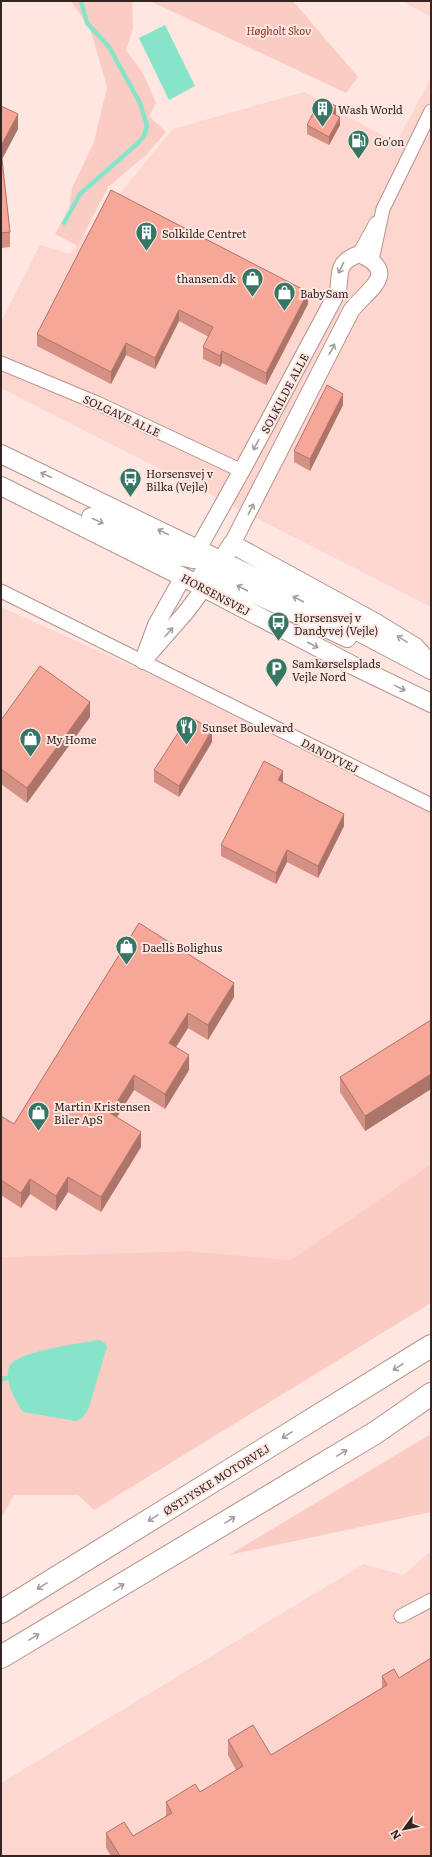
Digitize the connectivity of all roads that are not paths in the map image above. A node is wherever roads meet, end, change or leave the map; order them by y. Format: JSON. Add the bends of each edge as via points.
{"nodes":[{"id":1,"x":431,"y":110,"type":"edge"},
{"id":2,"x":365,"y":257,"type":"junction"},
{"id":3,"x":1,"y":363,"type":"edge"},
{"id":4,"x":5,"y":457,"type":"edge"},
{"id":5,"x":242,"y":471,"type":"junction"},
{"id":6,"x":1,"y":486,"type":"edge"},
{"id":7,"x":47,"y":509,"type":"junction"},
{"id":8,"x":232,"y":544,"type":"junction"},
{"id":9,"x":195,"y":554,"type":"junction"},
{"id":10,"x":213,"y":574,"type":"junction"},
{"id":11,"x":183,"y":577,"type":"junction"},
{"id":12,"x":1,"y":591,"type":"edge"},
{"id":13,"x":143,"y":661,"type":"junction"},
{"id":14,"x":431,"y":665,"type":"edge"},
{"id":15,"x":431,"y":670,"type":"edge"},
{"id":16,"x":431,"y":703,"type":"edge"},
{"id":17,"x":431,"y":806,"type":"edge"},
{"id":18,"x":431,"y":1346,"type":"edge"},
{"id":19,"x":431,"y":1394,"type":"edge"},
{"id":20,"x":431,"y":1405,"type":"edge"},
{"id":21,"x":376,"y":1433,"type":"junction"},
{"id":22,"x":431,"y":1600,"type":"edge"},
{"id":23,"x":1,"y":1612,"type":"edge"},
{"id":24,"x":401,"y":1616,"type":"dead end"},
{"id":25,"x":1,"y":1657,"type":"edge"}],
"edges":[{"from":1,"to":2,"type":"street","name":"SOLKILDE ALLE","via":[[383,209]]},
{"from":2,"to":5,"type":"street","name":"SOLKILDE ALLE","one_way":true,"via":[[345,261],[340,268],[338,291]]},
{"from":8,"to":2,"type":"street","name":"SOLKILDE ALLE","one_way":true,"via":[[351,311],[376,284],[378,268]]},
{"from":3,"to":5,"type":"street","name":"SOLGAVE ALLE","via":[[97,403]]},
{"from":9,"to":4,"type":"main road","name":"HORSENSVEJ","one_way":true},
{"from":5,"to":9,"type":"street","name":"SOLKILDE ALLE"},
{"from":6,"to":7,"type":"main road","name":"HORSENSVEJ"},
{"from":7,"to":9,"type":"main road","one_way":true,"via":[[89,517],[166,553]]},
{"from":7,"to":11,"type":"main road","name":"HORSENSVEJ"},
{"from":8,"to":10,"type":"main road"},
{"from":14,"to":8,"type":"main road","one_way":true,"via":[[414,647],[383,627]]},
{"from":9,"to":10,"type":"main road","name":"HORSENSVEJ"},
{"from":9,"to":11,"type":"main road"},
{"from":10,"to":11,"type":"main road","name":"HORSENSVEJ"},
{"from":13,"to":10,"type":"street","one_way":true,"via":[[186,612]]},
{"from":15,"to":10,"type":"main road","name":"HORSENSVEJ","one_way":true},
{"from":10,"to":16,"type":"main road","name":"HORSENSVEJ","one_way":true,"via":[[352,665]]},
{"from":11,"to":13,"type":"street","via":[[156,625]]},
{"from":12,"to":13,"type":"street","name":"DANDYVEJ"},
{"from":13,"to":17,"type":"street","name":"DANDYVEJ"},
{"from":18,"to":23,"type":"highway","name":"ØSTJYSKE MOTORVEJ","one_way":true},
{"from":19,"to":21,"type":"highway"},
{"from":20,"to":21,"type":"highway"},
{"from":25,"to":21,"type":"highway","one_way":true},
{"from":22,"to":24,"type":"street"}]}
